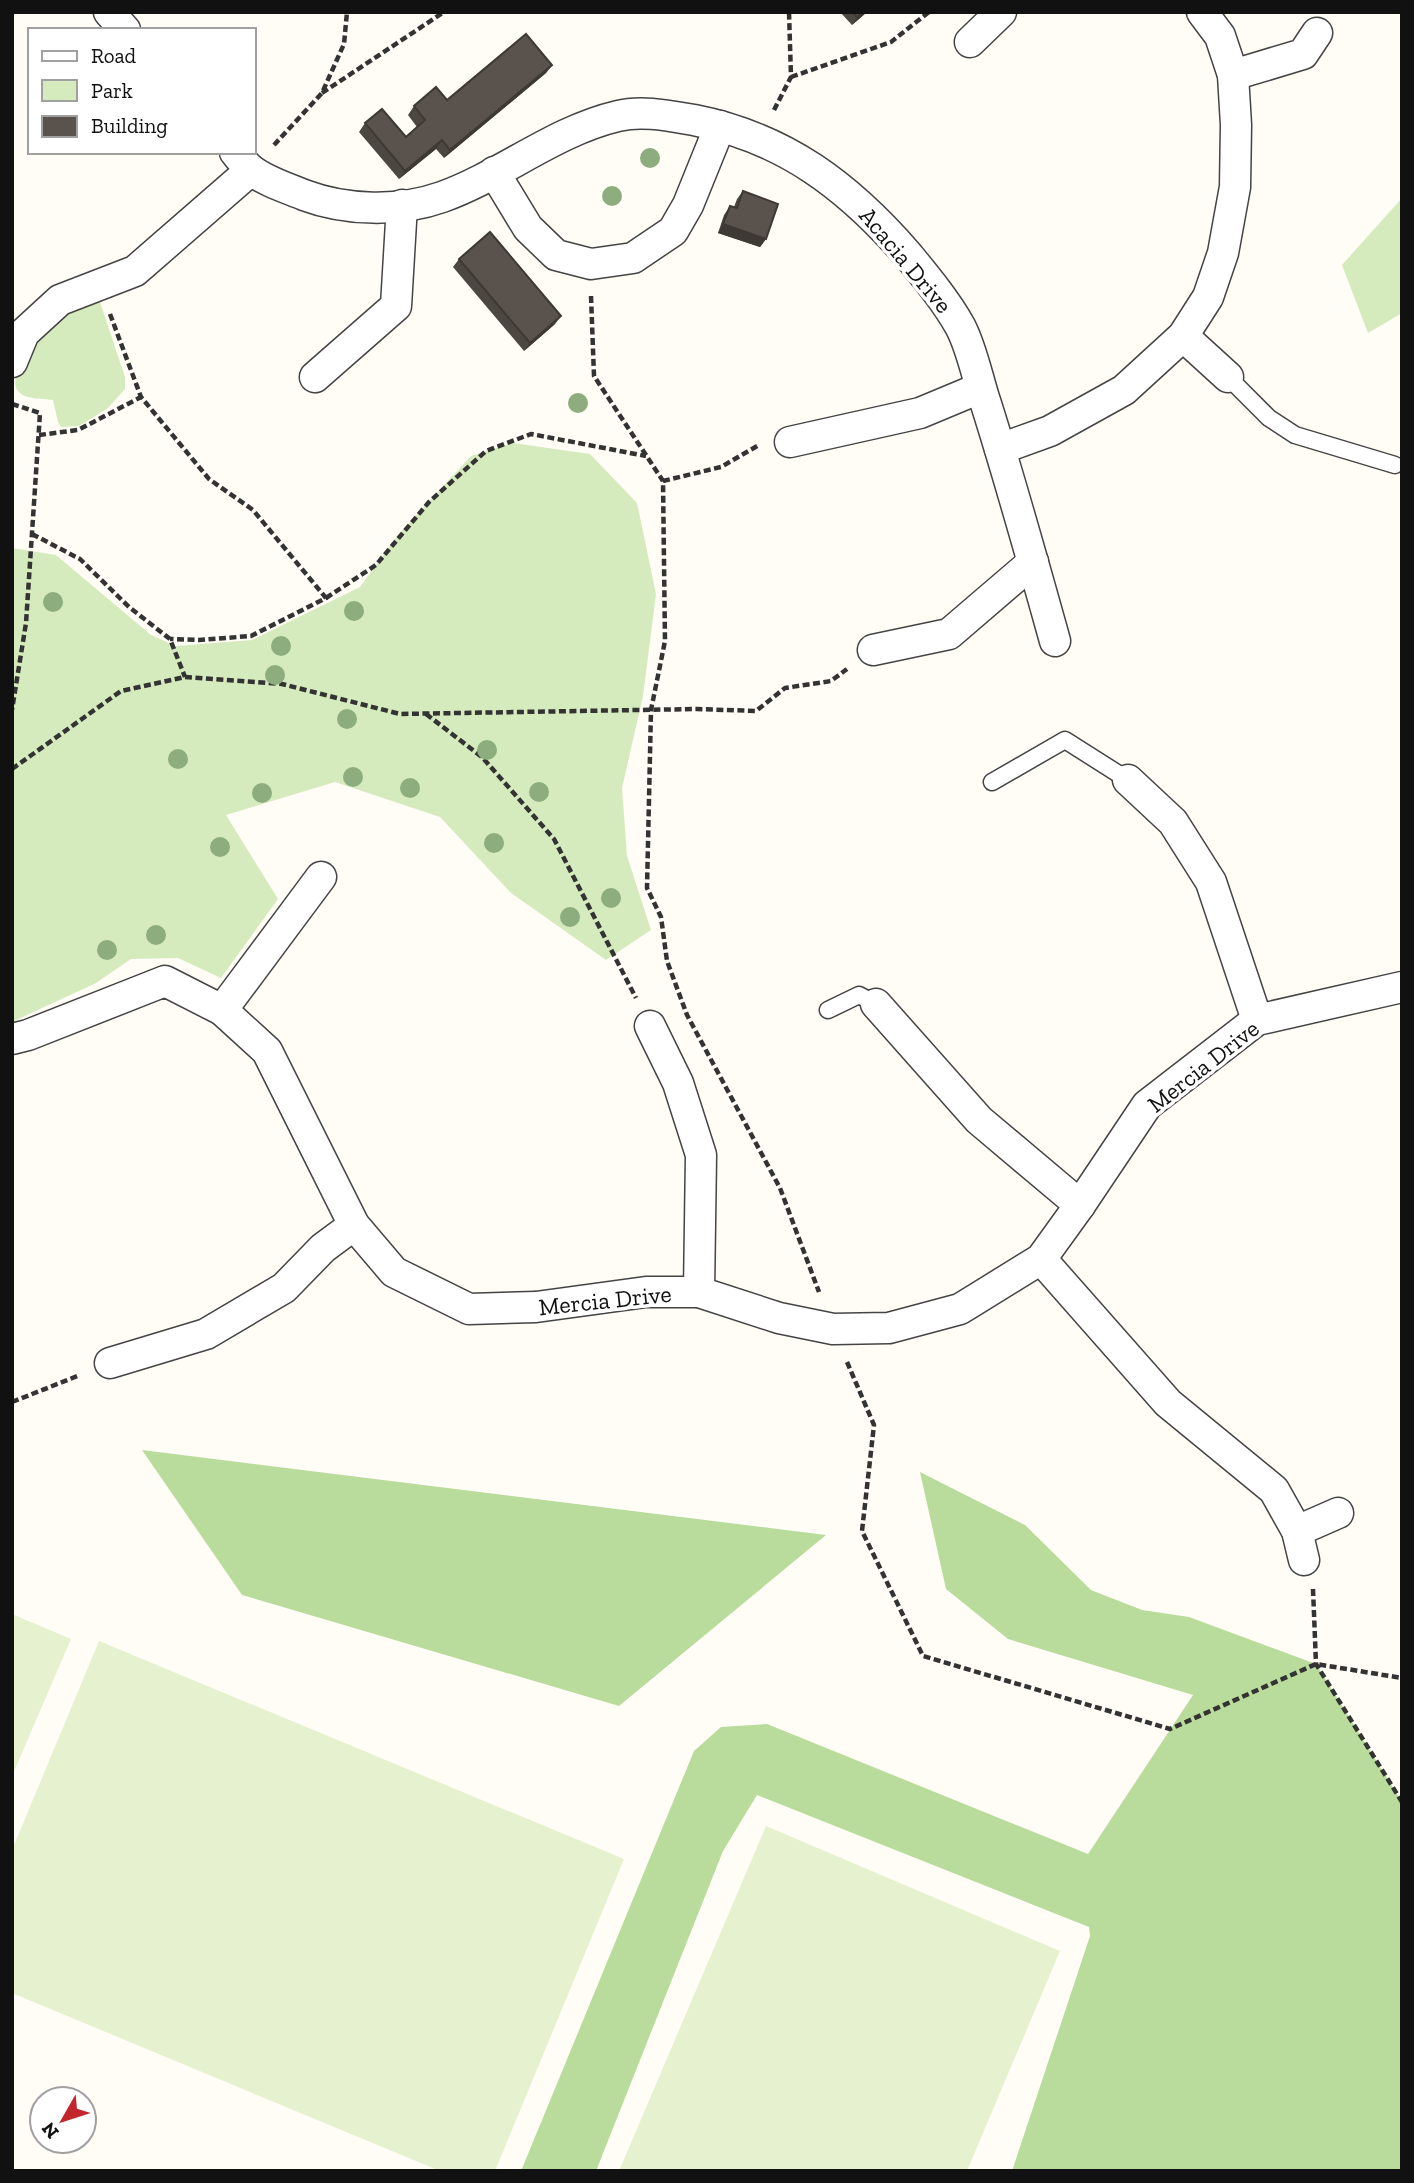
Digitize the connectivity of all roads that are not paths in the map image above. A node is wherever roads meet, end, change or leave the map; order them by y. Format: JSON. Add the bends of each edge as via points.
{"nodes":[{"id":1,"x":109,"y":12,"type":"edge"},
{"id":2,"x":1001,"y":12,"type":"edge"},
{"id":3,"x":1202,"y":12,"type":"edge"},
{"id":4,"x":123,"y":28,"type":"edge"},
{"id":5,"x":1317,"y":33,"type":"dead end"},
{"id":6,"x":970,"y":42,"type":"dead end"},
{"id":7,"x":1233,"y":75,"type":"junction"},
{"id":8,"x":720,"y":125,"type":"junction"},
{"id":9,"x":243,"y":161,"type":"edge"},
{"id":10,"x":494,"y":172,"type":"junction"},
{"id":11,"x":402,"y":205,"type":"junction"},
{"id":12,"x":1183,"y":335,"type":"junction"},
{"id":13,"x":12,"y":362,"type":"edge"},
{"id":14,"x":315,"y":377,"type":"dead end"},
{"id":15,"x":1228,"y":377,"type":"joint"},
{"id":16,"x":980,"y":388,"type":"junction"},
{"id":17,"x":790,"y":442,"type":"road end"},
{"id":18,"x":1000,"y":449,"type":"junction"},
{"id":19,"x":1395,"y":465,"type":"dead end"},
{"id":20,"x":1033,"y":562,"type":"junction"},
{"id":21,"x":1055,"y":641,"type":"dead end"},
{"id":22,"x":873,"y":650,"type":"road end"},
{"id":23,"x":1128,"y":780,"type":"joint"},
{"id":24,"x":992,"y":782,"type":"dead end"},
{"id":25,"x":321,"y":877,"type":"dead end"},
{"id":26,"x":1402,"y":987,"type":"edge"},
{"id":27,"x":876,"y":1004,"type":"joint"},
{"id":28,"x":222,"y":1010,"type":"junction"},
{"id":29,"x":828,"y":1010,"type":"dead end"},
{"id":30,"x":1257,"y":1020,"type":"junction"},
{"id":31,"x":650,"y":1026,"type":"road end"},
{"id":32,"x":12,"y":1039,"type":"edge"},
{"id":33,"x":1080,"y":1205,"type":"junction"},
{"id":34,"x":354,"y":1225,"type":"junction"},
{"id":35,"x":1041,"y":1259,"type":"junction"},
{"id":36,"x":699,"y":1292,"type":"junction"},
{"id":37,"x":110,"y":1363,"type":"road end"},
{"id":38,"x":1338,"y":1513,"type":"dead end"},
{"id":39,"x":1297,"y":1531,"type":"junction"},
{"id":40,"x":1304,"y":1560,"type":"road end"}],
"edges":[{"from":1,"to":4,"type":"street"},
{"from":2,"to":6,"type":"street"},
{"from":3,"to":7,"type":"street","via":[[1220,36]]},
{"from":5,"to":7,"type":"street","via":[[1303,54]]},
{"from":7,"to":12,"type":"street","via":[[1235,187],[1223,253],[1208,297]]},
{"from":8,"to":10,"type":"street","name":"Acacia Drive","via":[[665,115],[621,115],[577,129]]},
{"from":8,"to":10,"type":"street","via":[[673,231],[633,258],[590,264],[556,254],[528,228]]},
{"from":8,"to":16,"type":"street","name":"Acacia Drive","via":[[804,161],[885,229],[926,276],[961,328]]},
{"from":9,"to":11,"type":"street","name":"Acacia Drive","via":[[285,187],[324,202]]},
{"from":9,"to":13,"type":"street","via":[[135,271],[60,300],[24,333]]},
{"from":10,"to":11,"type":"street","name":"Acacia Drive","via":[[442,197]]},
{"from":11,"to":14,"type":"street","via":[[396,306]]},
{"from":12,"to":15,"type":"street"},
{"from":12,"to":18,"type":"street","via":[[1124,390],[1050,431]]},
{"from":15,"to":19,"type":"lane","via":[[1269,418],[1295,435]]},
{"from":16,"to":17,"type":"street","via":[[920,413]]},
{"from":16,"to":18,"type":"street","name":"Acacia Drive"},
{"from":18,"to":20,"type":"street","name":"Acacia Drive"},
{"from":20,"to":21,"type":"street","name":"Acacia Drive"},
{"from":20,"to":22,"type":"street","via":[[949,634]]},
{"from":23,"to":24,"type":"lane","via":[[1065,740]]},
{"from":23,"to":30,"type":"street","via":[[1173,822],[1211,882]]},
{"from":25,"to":28,"type":"street"},
{"from":26,"to":30,"type":"street","name":"Mercia Drive"},
{"from":27,"to":29,"type":"lane","via":[[859,995]]},
{"from":27,"to":33,"type":"street","via":[[979,1119]]},
{"from":28,"to":32,"type":"street","name":"Mercia Drive","via":[[165,981]]},
{"from":28,"to":34,"type":"street","name":"Mercia Drive","via":[[267,1051]]},
{"from":30,"to":33,"type":"street","name":"Mercia Drive","via":[[1147,1105]]},
{"from":31,"to":36,"type":"street","via":[[678,1083],[701,1155]]},
{"from":33,"to":35,"type":"street","name":"Mercia Drive"},
{"from":34,"to":36,"type":"street","name":"Mercia Drive","via":[[394,1272],[469,1309],[536,1307],[646,1292]]},
{"from":34,"to":37,"type":"street","via":[[323,1248],[284,1288],[206,1334]]},
{"from":35,"to":36,"type":"street","name":"Mercia Drive","via":[[960,1309],[889,1328],[833,1329],[779,1318]]},
{"from":35,"to":39,"type":"street","via":[[1168,1403],[1274,1490]]},
{"from":38,"to":39,"type":"street"},
{"from":39,"to":40,"type":"street"}]}
